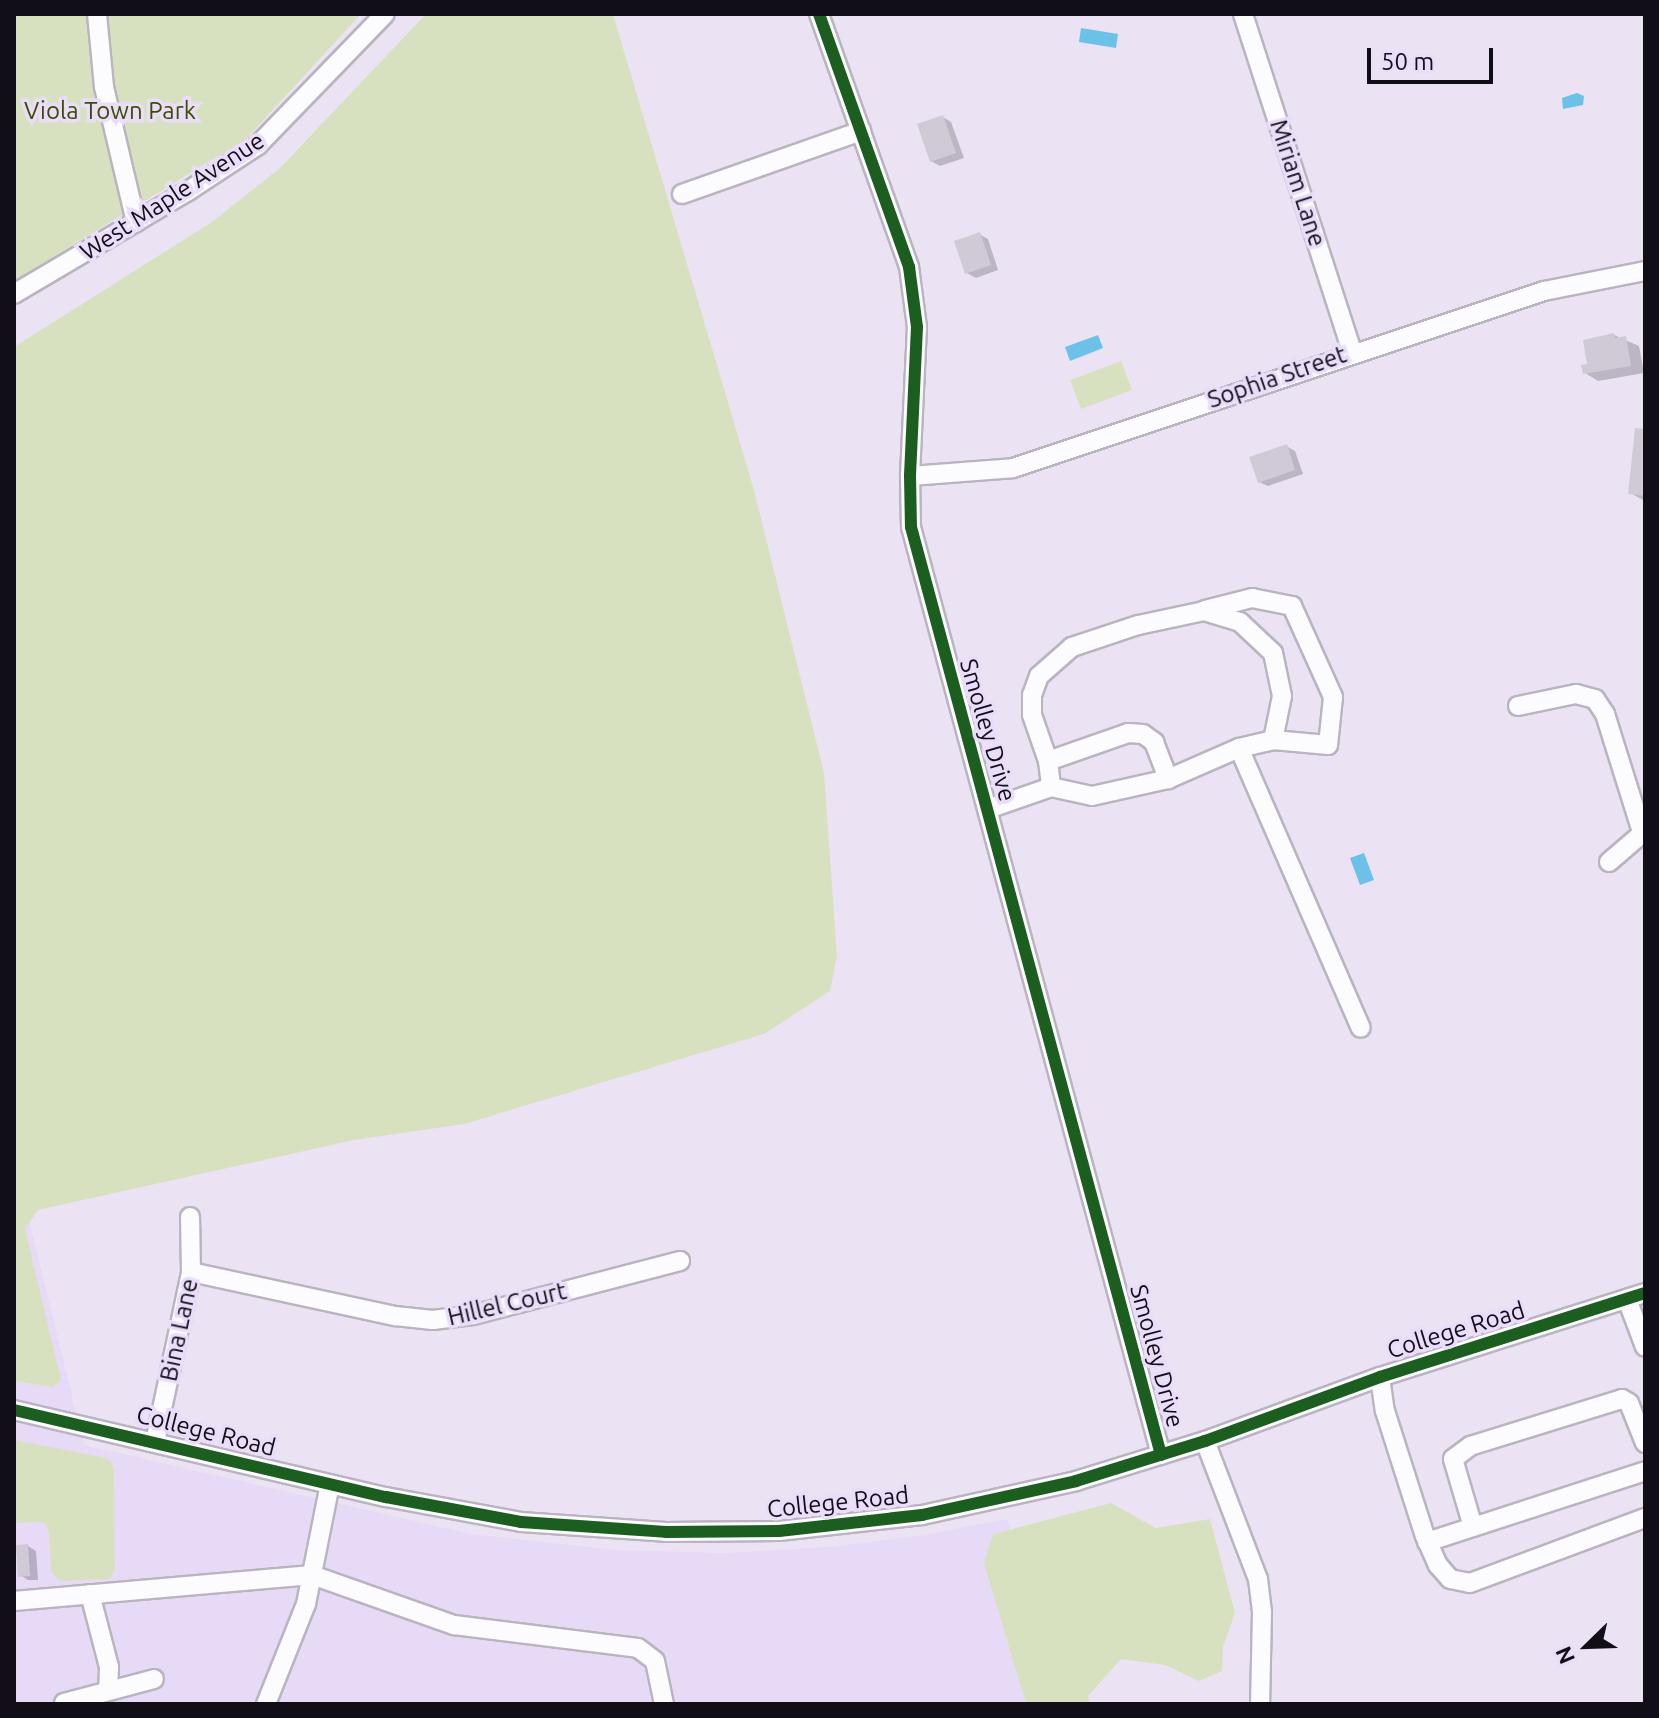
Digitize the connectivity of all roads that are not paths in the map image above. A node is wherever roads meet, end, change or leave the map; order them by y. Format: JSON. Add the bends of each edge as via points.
{"nodes":[{"id":1,"x":97,"y":14,"type":"edge"},
{"id":2,"x":385,"y":14,"type":"edge"},
{"id":3,"x":819,"y":14,"type":"edge"},
{"id":4,"x":1243,"y":14,"type":"edge"},
{"id":5,"x":861,"y":131,"type":"junction"},
{"id":6,"x":682,"y":194,"type":"dead end"},
{"id":7,"x":136,"y":222,"type":"junction"},
{"id":8,"x":1645,"y":271,"type":"edge"},
{"id":9,"x":14,"y":294,"type":"edge"},
{"id":10,"x":1352,"y":352,"type":"junction"},
{"id":11,"x":910,"y":476,"type":"junction"},
{"id":12,"x":1204,"y":611,"type":"junction"},
{"id":13,"x":1518,"y":706,"type":"dead end"},
{"id":14,"x":1273,"y":740,"type":"junction"},
{"id":15,"x":1239,"y":748,"type":"junction"},
{"id":16,"x":1048,"y":761,"type":"junction"},
{"id":17,"x":1168,"y":779,"type":"junction"},
{"id":18,"x":1051,"y":787,"type":"junction"},
{"id":19,"x":988,"y":809,"type":"junction"},
{"id":20,"x":1643,"y":831,"type":"edge"},
{"id":21,"x":1609,"y":862,"type":"dead end"},
{"id":22,"x":1361,"y":1028,"type":"dead end"},
{"id":23,"x":190,"y":1217,"type":"dead end"},
{"id":24,"x":680,"y":1261,"type":"dead end"},
{"id":25,"x":191,"y":1272,"type":"junction"},
{"id":26,"x":1636,"y":1296,"type":"edge"},
{"id":27,"x":1645,"y":1347,"type":"edge"},
{"id":28,"x":1380,"y":1377,"type":"junction"},
{"id":29,"x":14,"y":1410,"type":"edge"},
{"id":30,"x":1205,"y":1441,"type":"junction"},
{"id":31,"x":155,"y":1442,"type":"junction"},
{"id":32,"x":1645,"y":1443,"type":"edge"},
{"id":33,"x":1161,"y":1455,"type":"junction"},
{"id":34,"x":1645,"y":1471,"type":"edge"},
{"id":35,"x":330,"y":1484,"type":"junction"},
{"id":36,"x":1645,"y":1518,"type":"edge"},
{"id":37,"x":1473,"y":1527,"type":"junction"},
{"id":38,"x":1427,"y":1542,"type":"junction"},
{"id":39,"x":312,"y":1575,"type":"junction"},
{"id":40,"x":90,"y":1594,"type":"junction"},
{"id":41,"x":14,"y":1601,"type":"edge"},
{"id":42,"x":154,"y":1679,"type":"dead end"},
{"id":43,"x":108,"y":1691,"type":"junction"},
{"id":44,"x":64,"y":1703,"type":"edge"},
{"id":45,"x":266,"y":1704,"type":"edge"},
{"id":46,"x":664,"y":1704,"type":"edge"},
{"id":47,"x":1260,"y":1704,"type":"edge"}],
"edges":[{"from":1,"to":7,"type":"street","via":[[104,87]]},
{"from":2,"to":7,"type":"street","name":"West Maple Avenue","via":[[258,145]]},
{"from":3,"to":5,"type":"street","name":"Smolley Drive"},
{"from":4,"to":10,"type":"street","name":"Miriam Lane"},
{"from":5,"to":6,"type":"street"},
{"from":5,"to":11,"type":"street","name":"Smolley Drive","via":[[909,267],[917,327]]},
{"from":7,"to":9,"type":"street","name":"West Maple Avenue"},
{"from":8,"to":10,"type":"street","name":"Sophia Street","via":[[1544,291]]},
{"from":10,"to":11,"type":"street","name":"Sophia Street","via":[[1013,468]]},
{"from":11,"to":19,"type":"street","name":"Smolley Drive","via":[[911,527],[927,598]]},
{"from":12,"to":14,"type":"street","via":[[1240,622],[1273,653],[1282,696]]},
{"from":12,"to":14,"type":"street","via":[[1252,598],[1292,606],[1333,697],[1328,745]]},
{"from":12,"to":16,"type":"street","via":[[1138,625],[1072,647],[1053,661],[1039,676],[1032,695],[1032,715]]},
{"from":13,"to":20,"type":"street","via":[[1576,694],[1595,699],[1605,714]]},
{"from":14,"to":15,"type":"street"},
{"from":15,"to":17,"type":"street"},
{"from":15,"to":22,"type":"street"},
{"from":16,"to":17,"type":"street","via":[[1128,733],[1143,734],[1154,742]]},
{"from":16,"to":18,"type":"street"},
{"from":17,"to":18,"type":"street","via":[[1092,796]]},
{"from":18,"to":19,"type":"street"},
{"from":19,"to":33,"type":"street","name":"Smolley Drive"},
{"from":20,"to":21,"type":"street"},
{"from":23,"to":25,"type":"street","name":"Bina Lane"},
{"from":24,"to":25,"type":"street","name":"Hillel Court","via":[[473,1315],[433,1320]]},
{"from":25,"to":31,"type":"street","name":"Bina Lane"},
{"from":26,"to":27,"type":"street"},
{"from":26,"to":28,"type":"street","name":"College Road"},
{"from":28,"to":30,"type":"street","name":"College Road"},
{"from":28,"to":38,"type":"street","via":[[1385,1411]]},
{"from":29,"to":31,"type":"street","name":"College Road"},
{"from":30,"to":33,"type":"street","name":"College Road"},
{"from":30,"to":47,"type":"street","via":[[1258,1579]]},
{"from":31,"to":35,"type":"street","name":"College Road"},
{"from":32,"to":37,"type":"street","via":[[1629,1403],[1622,1399],[1470,1446],[1453,1459]]},
{"from":33,"to":35,"type":"street","name":"College Road","via":[[972,1507],[875,1523],[751,1532],[617,1531],[521,1522]]},
{"from":34,"to":37,"type":"street"},
{"from":35,"to":39,"type":"street"},
{"from":36,"to":38,"type":"street","via":[[1470,1583],[1443,1573]]},
{"from":37,"to":38,"type":"street"},
{"from":39,"to":40,"type":"street","via":[[275,1568]]},
{"from":39,"to":45,"type":"street","via":[[306,1604]]},
{"from":39,"to":46,"type":"street","via":[[454,1625],[638,1648],[655,1661]]},
{"from":40,"to":41,"type":"street"},
{"from":40,"to":43,"type":"street","via":[[109,1667]]},
{"from":42,"to":43,"type":"street"},
{"from":43,"to":44,"type":"street"}]}
